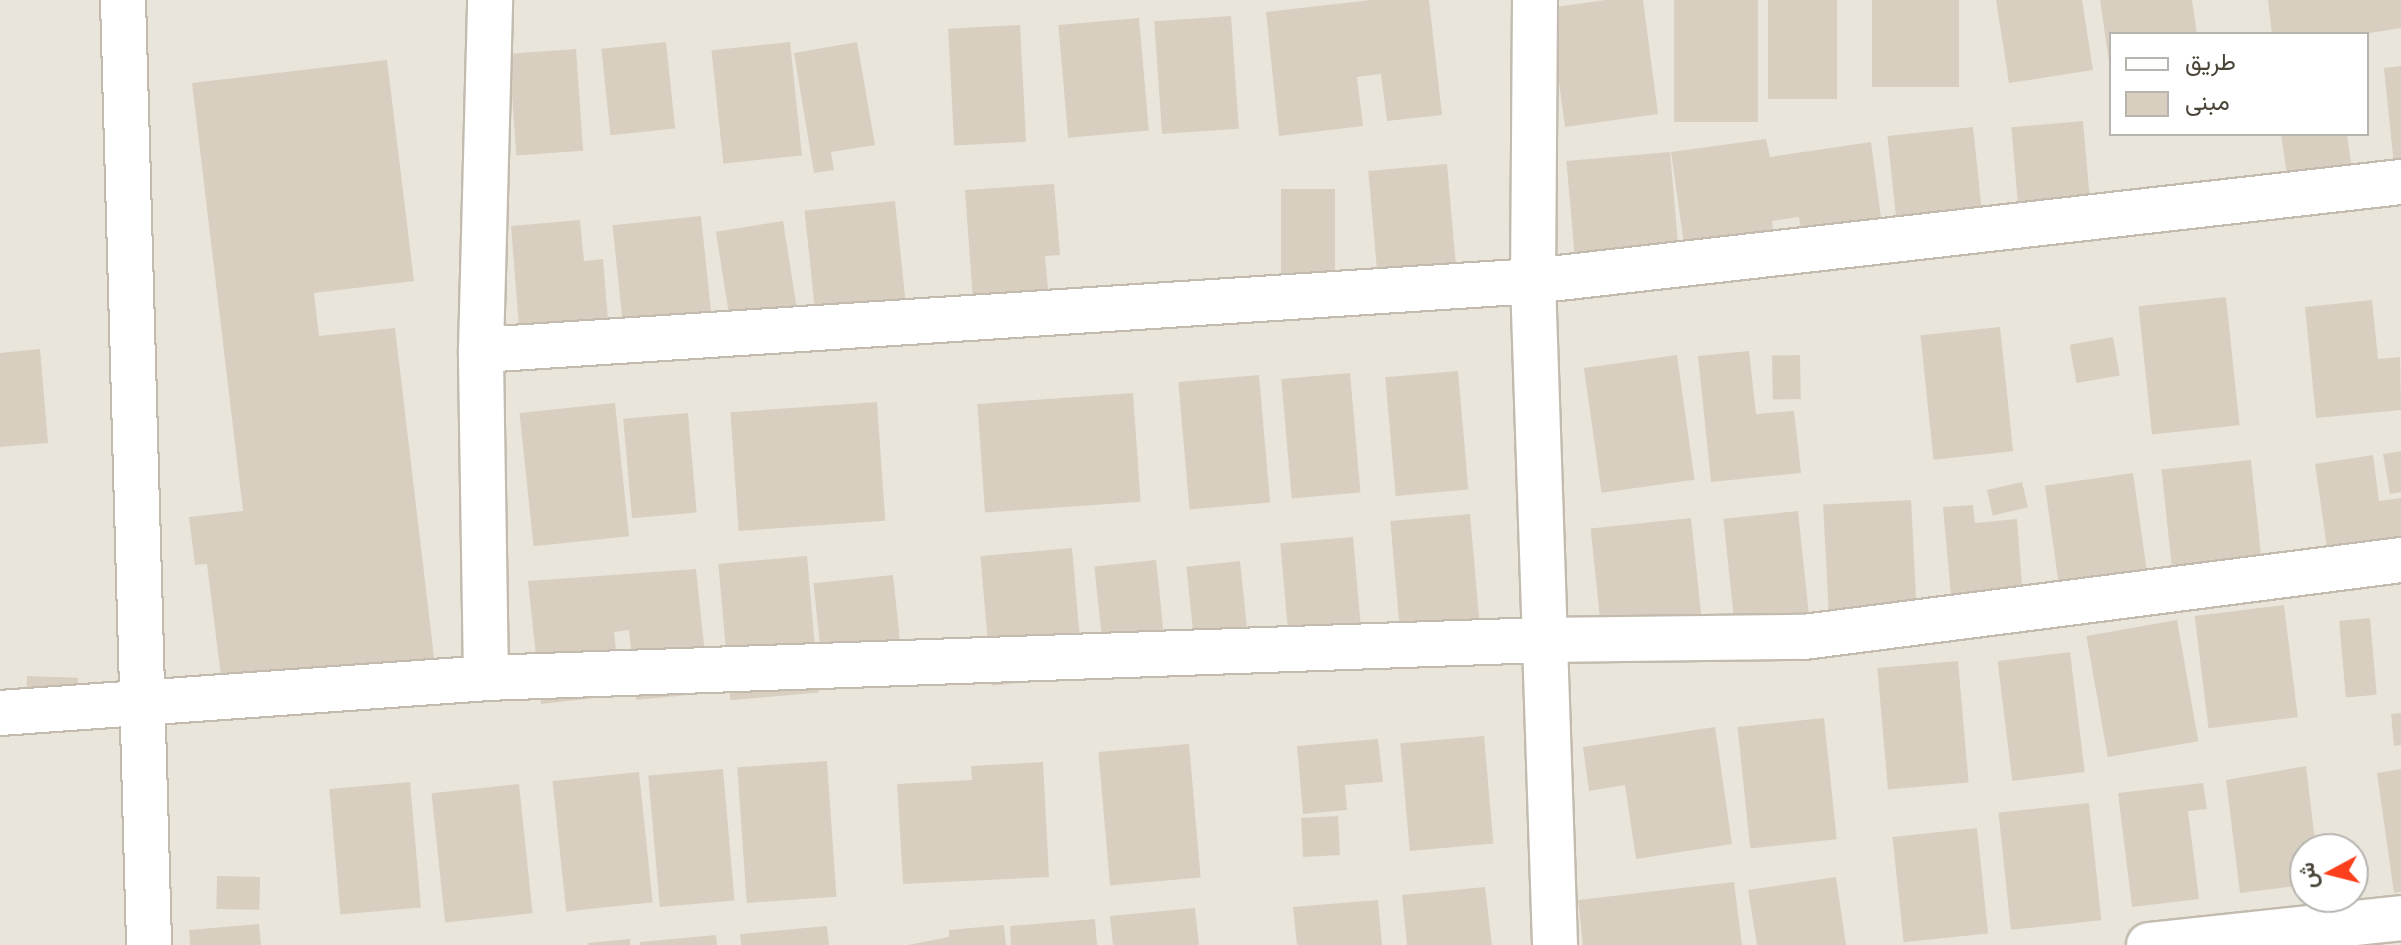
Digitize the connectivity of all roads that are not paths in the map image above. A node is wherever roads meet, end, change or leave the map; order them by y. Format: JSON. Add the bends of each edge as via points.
{"nodes":[{"id":1,"x":123,"y":0,"type":"edge"},
{"id":2,"x":490,"y":0,"type":"edge"},
{"id":3,"x":1535,"y":0,"type":"edge"},
{"id":4,"x":2401,"y":182,"type":"edge"},
{"id":5,"x":1533,"y":281,"type":"junction"},
{"id":6,"x":481,"y":350,"type":"junction"},
{"id":7,"x":2401,"y":560,"type":"edge"},
{"id":8,"x":1545,"y":640,"type":"junction"},
{"id":9,"x":486,"y":678,"type":"junction"},
{"id":10,"x":138,"y":703,"type":"junction"},
{"id":11,"x":0,"y":713,"type":"edge"},
{"id":12,"x":2401,"y":918,"type":"edge"},
{"id":13,"x":149,"y":945,"type":"edge"},
{"id":14,"x":1555,"y":945,"type":"edge"},
{"id":15,"x":2149,"y":945,"type":"edge"}],
"edges":[{"from":1,"to":10,"type":"street"},
{"from":2,"to":6,"type":"street"},
{"from":3,"to":5,"type":"street"},
{"from":4,"to":5,"type":"street"},
{"from":5,"to":6,"type":"street"},
{"from":5,"to":8,"type":"street"},
{"from":6,"to":9,"type":"street"},
{"from":7,"to":8,"type":"street","via":[[1804,637]]},
{"from":8,"to":9,"type":"street"},
{"from":8,"to":14,"type":"street"},
{"from":9,"to":10,"type":"street"},
{"from":10,"to":11,"type":"street"},
{"from":10,"to":13,"type":"street"},
{"from":12,"to":15,"type":"street"}]}
